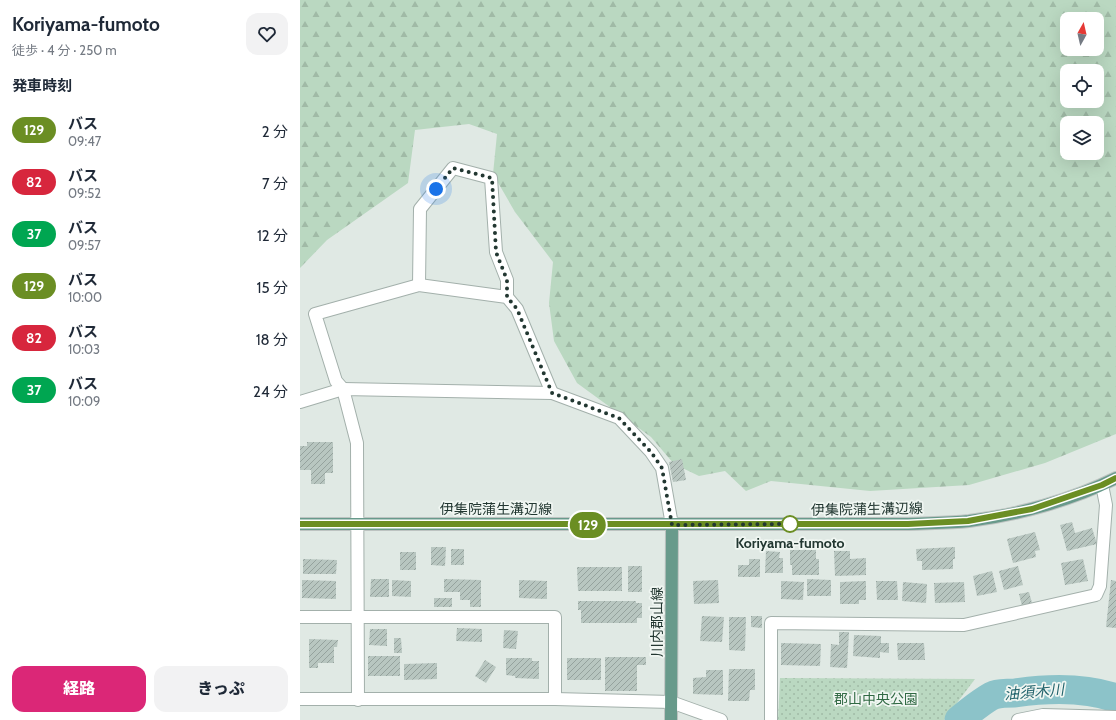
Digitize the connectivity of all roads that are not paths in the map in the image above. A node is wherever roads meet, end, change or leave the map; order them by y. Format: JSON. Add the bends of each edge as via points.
{"nodes":[{"id":1,"x":419,"y":285,"type":"junction"},
{"id":2,"x":507,"y":297,"type":"junction"},
{"id":3,"x":343,"y":389,"type":"junction"},
{"id":4,"x":552,"y":393,"type":"junction"},
{"id":5,"x":300,"y":402,"type":"edge"},
{"id":6,"x":1116,"y":478,"type":"edge"},
{"id":7,"x":1102,"y":485,"type":"junction"},
{"id":8,"x":300,"y":524,"type":"edge"},
{"id":9,"x":358,"y":524,"type":"junction"},
{"id":10,"x":672,"y":525,"type":"junction"},
{"id":11,"x":300,"y":617,"type":"edge"},
{"id":12,"x":359,"y":617,"type":"junction"},
{"id":13,"x":300,"y":699,"type":"edge"},
{"id":14,"x":554,"y":699,"type":"junction"},
{"id":15,"x":358,"y":700,"type":"junction"},
{"id":16,"x":671,"y":711,"type":"edge"},
{"id":17,"x":1116,"y":717,"type":"edge"},
{"id":18,"x":721,"y":720,"type":"edge"},
{"id":19,"x":771,"y":720,"type":"edge"},
{"id":20,"x":1018,"y":720,"type":"edge"}],
"edges":[{"from":1,"to":2,"type":"street"},
{"from":1,"to":2,"type":"street","via":[[420,209],[453,168],[492,178],[496,252],[507,280]]},
{"from":1,"to":3,"type":"street","via":[[315,314],[336,381]]},
{"from":2,"to":4,"type":"street","via":[[517,309]]},
{"from":3,"to":4,"type":"street"},
{"from":3,"to":5,"type":"street"},
{"from":3,"to":9,"type":"street","via":[[358,443]]},
{"from":4,"to":10,"type":"street","via":[[619,418],[651,452],[662,468]]},
{"from":6,"to":7,"type":"main road","name":"伊集院蒲生溝辺線"},
{"from":7,"to":10,"type":"main road","name":"伊集院蒲生溝辺線","via":[[1032,509],[968,521],[908,524]]},
{"from":7,"to":19,"type":"street","via":[[1106,505],[1100,586],[1096,595],[964,625],[771,623]]},
{"from":8,"to":9,"type":"main road","name":"伊集院蒲生溝辺線"},
{"from":9,"to":10,"type":"main road","name":"伊集院蒲生溝辺線"},
{"from":9,"to":12,"type":"street"},
{"from":10,"to":16,"type":"main road","name":"川内郡山線"},
{"from":11,"to":12,"type":"street"},
{"from":12,"to":14,"type":"street","via":[[554,617]]},
{"from":12,"to":15,"type":"street"},
{"from":13,"to":15,"type":"street"},
{"from":14,"to":15,"type":"street"},
{"from":14,"to":16,"type":"street"},
{"from":16,"to":18,"type":"street"},
{"from":17,"to":20,"type":"street","via":[[1043,715]]}]}
